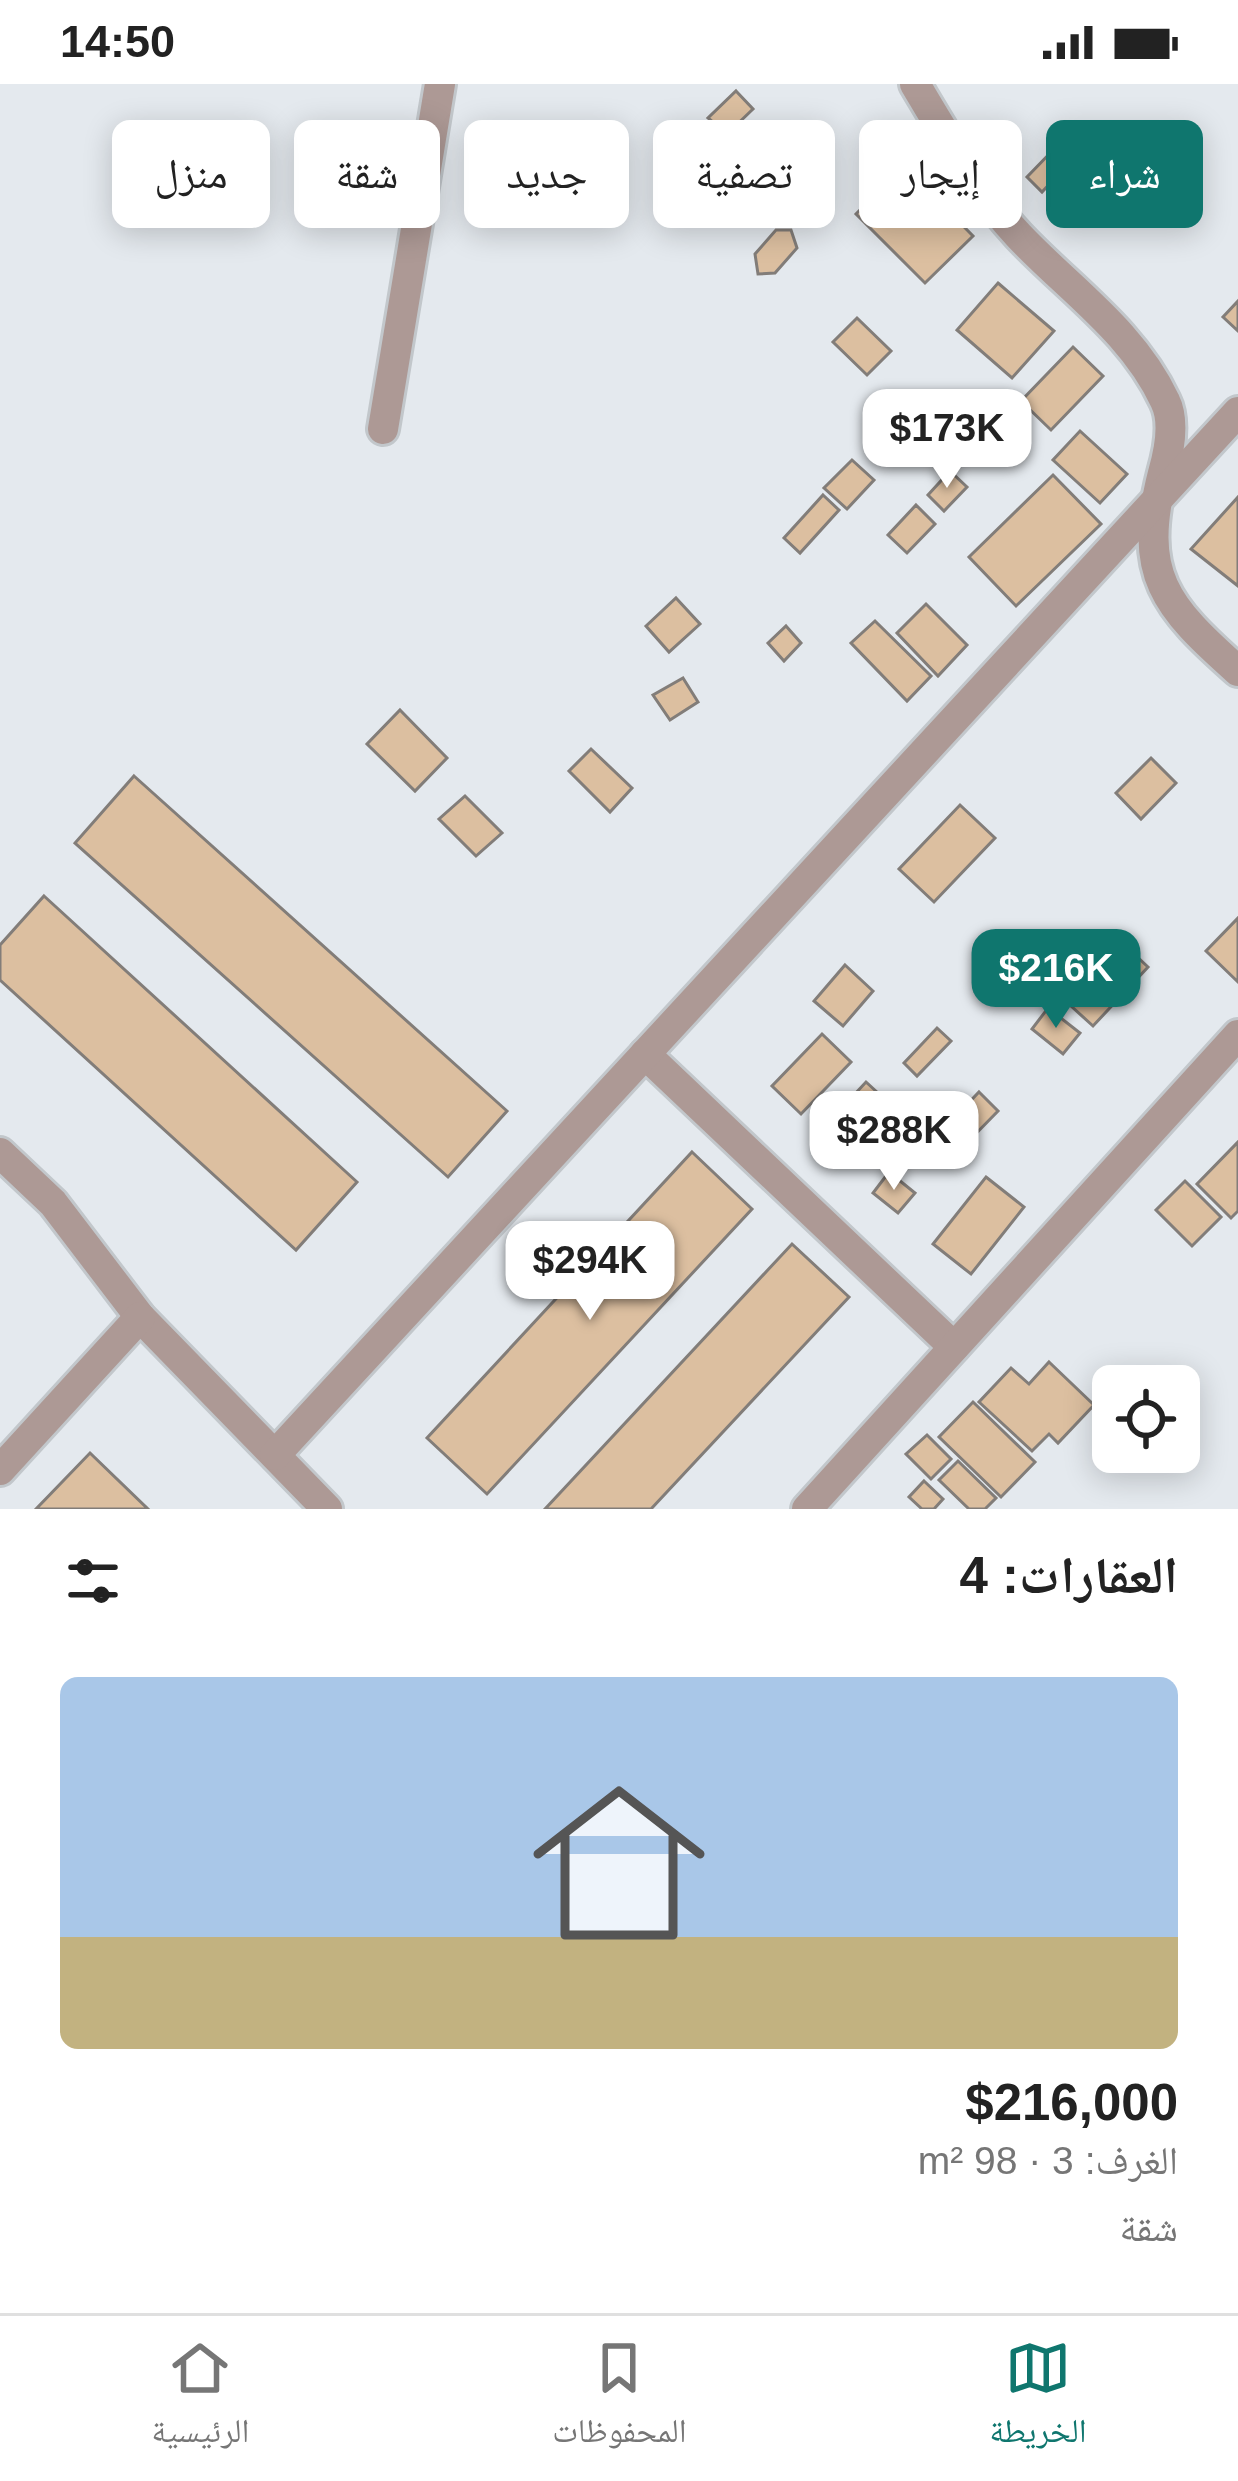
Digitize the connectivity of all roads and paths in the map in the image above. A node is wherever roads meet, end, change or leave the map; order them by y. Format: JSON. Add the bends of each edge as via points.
{"nodes":[{"id":1,"x":440,"y":84,"type":"edge"},
{"id":2,"x":915,"y":84,"type":"edge"},
{"id":3,"x":1238,"y":412,"type":"edge"},
{"id":4,"x":383,"y":429,"type":"dead end"},
{"id":5,"x":1157,"y":500,"type":"junction"},
{"id":6,"x":1238,"y":671,"type":"edge"},
{"id":7,"x":1238,"y":1035,"type":"edge"},
{"id":8,"x":645,"y":1054,"type":"junction"},
{"id":9,"x":0,"y":1153,"type":"edge"},
{"id":10,"x":140,"y":1317,"type":"junction"},
{"id":11,"x":954,"y":1347,"type":"junction"},
{"id":12,"x":275,"y":1455,"type":"junction"},
{"id":13,"x":0,"y":1469,"type":"edge"},
{"id":14,"x":327,"y":1509,"type":"edge"},
{"id":15,"x":807,"y":1509,"type":"edge"}],
"edges":[{"from":1,"to":4,"type":"street"},
{"from":2,"to":5,"type":"street","via":[[1019,236],[1080,288],[1152,376],[1168,407],[1169,451]]},
{"from":3,"to":5,"type":"street"},
{"from":5,"to":6,"type":"street","via":[[1162,592]]},
{"from":5,"to":8,"type":"street"},
{"from":7,"to":11,"type":"street"},
{"from":8,"to":11,"type":"street"},
{"from":8,"to":12,"type":"street"},
{"from":9,"to":10,"type":"street","via":[[53,1203]]},
{"from":10,"to":12,"type":"street"},
{"from":10,"to":13,"type":"street"},
{"from":11,"to":15,"type":"street"},
{"from":12,"to":14,"type":"street"}]}
